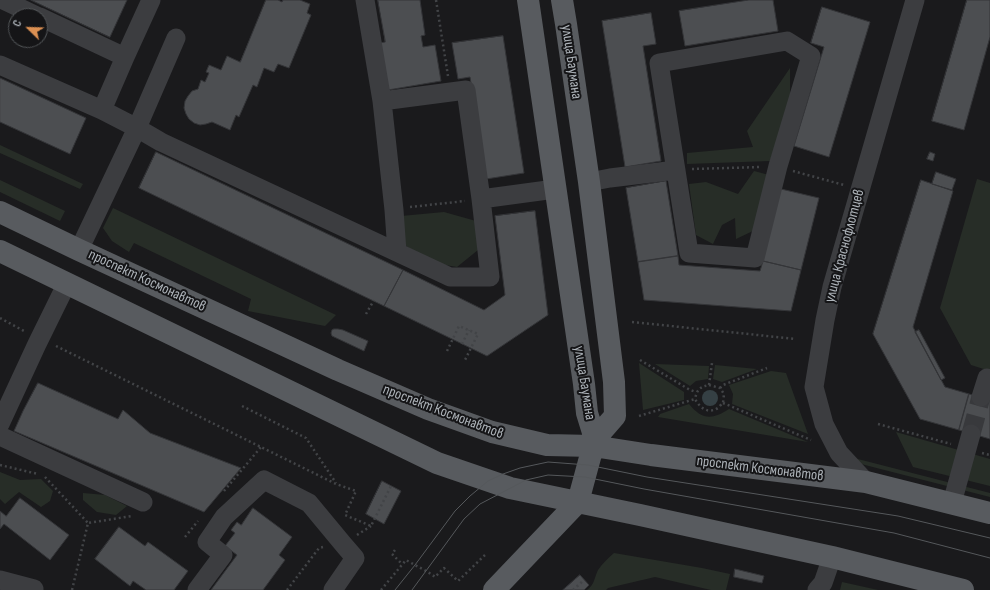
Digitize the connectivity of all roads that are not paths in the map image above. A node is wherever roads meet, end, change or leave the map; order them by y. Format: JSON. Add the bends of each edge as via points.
{"nodes":[{"id":1,"x":3,"y":0,"type":"edge"},
{"id":2,"x":151,"y":0,"type":"edge"},
{"id":3,"x":365,"y":0,"type":"edge"},
{"id":4,"x":528,"y":0,"type":"edge"},
{"id":5,"x":562,"y":0,"type":"edge"},
{"id":6,"x":915,"y":0,"type":"edge"},
{"id":7,"x":20,"y":8,"type":"edge"},
{"id":8,"x":48,"y":21,"type":"edge"},
{"id":9,"x":176,"y":38,"type":"dead end"},
{"id":10,"x":125,"y":57,"type":"junction"},
{"id":11,"x":0,"y":65,"type":"edge"},
{"id":12,"x":382,"y":101,"type":"junction"},
{"id":13,"x":102,"y":110,"type":"junction"},
{"id":14,"x":137,"y":128,"type":"junction"},
{"id":15,"x":676,"y":170,"type":"junction"},
{"id":16,"x":589,"y":182,"type":"junction"},
{"id":17,"x":555,"y":189,"type":"junction"},
{"id":18,"x":481,"y":199,"type":"junction"},
{"id":19,"x":0,"y":212,"type":"edge"},
{"id":20,"x":0,"y":250,"type":"edge"},
{"id":21,"x":79,"y":250,"type":"junction"},
{"id":22,"x":397,"y":252,"type":"junction"},
{"id":23,"x":67,"y":283,"type":"junction"},
{"id":24,"x":987,"y":378,"type":"dead end"},
{"id":25,"x":981,"y":397,"type":"tunnel mouth"},
{"id":26,"x":8,"y":420,"type":"edge"},
{"id":27,"x":0,"y":436,"type":"edge"},
{"id":28,"x":969,"y":441,"type":"tunnel mouth"},
{"id":29,"x":594,"y":442,"type":"junction"},
{"id":30,"x":866,"y":482,"type":"junction"},
{"id":31,"x":578,"y":502,"type":"junction"},
{"id":32,"x":952,"y":504,"type":"junction"},
{"id":33,"x":138,"y":509,"type":"road end"},
{"id":34,"x":990,"y":513,"type":"edge"},
{"id":35,"x":832,"y":557,"type":"junction"},
{"id":36,"x":0,"y":580,"type":"edge"},
{"id":37,"x":35,"y":590,"type":"edge"},
{"id":38,"x":197,"y":590,"type":"edge"},
{"id":39,"x":334,"y":590,"type":"edge"},
{"id":40,"x":494,"y":590,"type":"edge"},
{"id":41,"x":817,"y":590,"type":"edge"},
{"id":42,"x":963,"y":590,"type":"edge"}],
"edges":[{"from":1,"to":7,"type":"street"},
{"from":2,"to":10,"type":"street"},
{"from":3,"to":12,"type":"street"},
{"from":4,"to":17,"type":"main road","name":"улица Баумана"},
{"from":5,"to":16,"type":"main road","name":"улица Баумана"},
{"from":6,"to":30,"type":"street","name":"улица Краснофлотцев","via":[[832,287],[814,387],[824,424],[839,453]]},
{"from":8,"to":10,"type":"street"},
{"from":9,"to":14,"type":"street"},
{"from":10,"to":13,"type":"street"},
{"from":11,"to":13,"type":"street"},
{"from":12,"to":18,"type":"street","via":[[466,90]]},
{"from":12,"to":22,"type":"street"},
{"from":13,"to":14,"type":"street"},
{"from":14,"to":21,"type":"street"},
{"from":14,"to":22,"type":"street","via":[[161,142]]},
{"from":15,"to":15,"type":"street","via":[[689,253],[755,258],[778,166],[811,56],[787,41],[659,63]]},
{"from":15,"to":16,"type":"street"},
{"from":16,"to":29,"type":"main road","name":"улица Баумана","via":[[616,416]]},
{"from":17,"to":18,"type":"street"},
{"from":17,"to":29,"type":"main road","name":"улица Баумана","via":[[587,412]]},
{"from":18,"to":22,"type":"street","via":[[490,277],[450,277]]},
{"from":19,"to":21,"type":"main road","name":"проспект Космонавтов"},
{"from":20,"to":23,"type":"main road"},
{"from":21,"to":29,"type":"main road","name":"проспект Космонавтов","via":[[428,409],[492,432],[540,444]]},
{"from":23,"to":26,"type":"street","via":[[40,339]]},
{"from":23,"to":31,"type":"main road","via":[[438,463],[510,488]]},
{"from":24,"to":25,"type":"street"},
{"from":27,"to":33,"type":"street"},
{"from":28,"to":32,"type":"street"},
{"from":29,"to":30,"type":"main road","name":"проспект Космонавтов","via":[[651,455]]},
{"from":29,"to":31,"type":"main road"},
{"from":30,"to":32,"type":"main road","name":"проспект Космонавтов"},
{"from":31,"to":35,"type":"main road"},
{"from":31,"to":40,"type":"main road"},
{"from":32,"to":34,"type":"main road","name":"проспект Космонавтов"},
{"from":35,"to":41,"type":"street","via":[[823,583]]},
{"from":35,"to":42,"type":"main road"},
{"from":36,"to":37,"type":"street"},
{"from":38,"to":39,"type":"street","via":[[223,555],[207,542],[224,517],[264,480],[310,503],[355,558]]}]}
